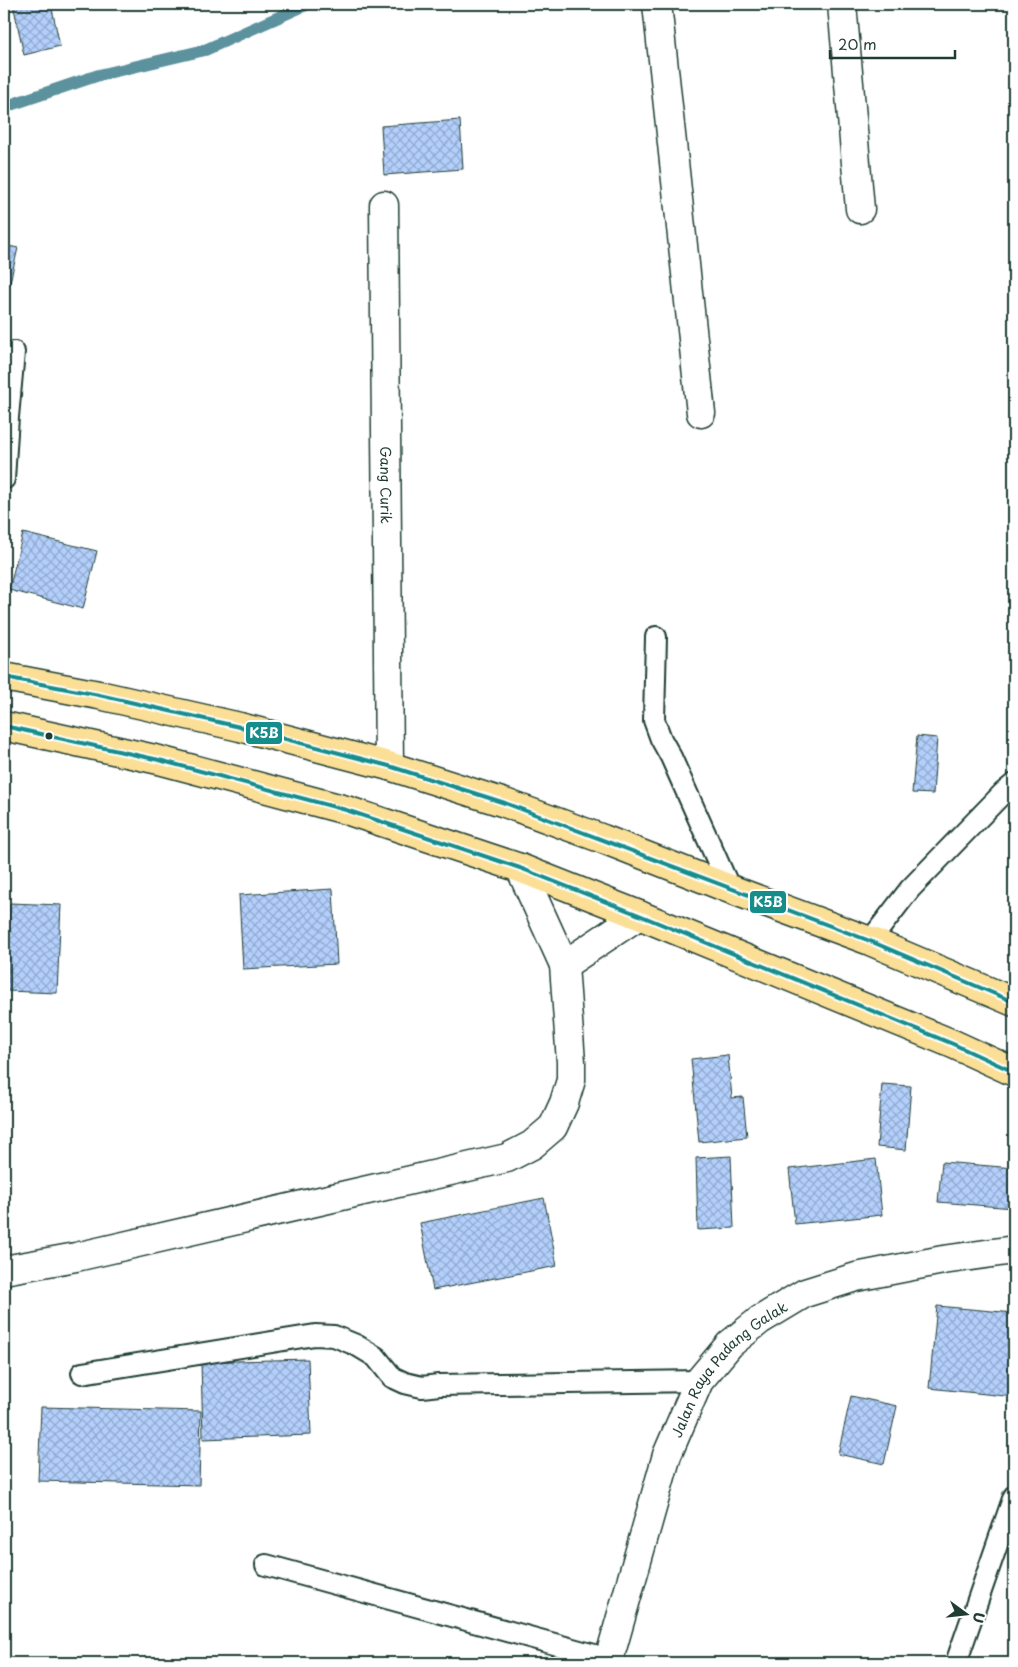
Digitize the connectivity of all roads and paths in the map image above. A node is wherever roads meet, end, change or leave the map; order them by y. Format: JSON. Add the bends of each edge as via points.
{"nodes":[{"id":1,"x":657,"y":4,"type":"edge"},
{"id":2,"x":842,"y":4,"type":"edge"},
{"id":3,"x":384,"y":205,"type":"dead end"},
{"id":4,"x":860,"y":209,"type":"dead end"},
{"id":5,"x":14,"y":352,"type":"dead end"},
{"id":6,"x":701,"y":413,"type":"dead end"},
{"id":7,"x":4,"y":478,"type":"edge"},
{"id":8,"x":656,"y":637,"type":"dead end"},
{"id":9,"x":4,"y":676,"type":"edge"},
{"id":10,"x":4,"y":726,"type":"edge"},
{"id":11,"x":389,"y":766,"type":"junction"},
{"id":12,"x":1014,"y":784,"type":"edge"},
{"id":13,"x":520,"y":868,"type":"junction"},
{"id":14,"x":730,"y":889,"type":"junction"},
{"id":15,"x":639,"y":914,"type":"junction"},
{"id":16,"x":870,"y":941,"type":"junction"},
{"id":17,"x":564,"y":965,"type":"junction"},
{"id":18,"x":1014,"y":1002,"type":"edge"},
{"id":19,"x":1014,"y":1072,"type":"edge"},
{"id":20,"x":1014,"y":1250,"type":"edge"},
{"id":21,"x":4,"y":1270,"type":"edge"},
{"id":22,"x":82,"y":1373,"type":"dead end"},
{"id":23,"x":699,"y":1381,"type":"junction"},
{"id":24,"x":1014,"y":1496,"type":"edge"},
{"id":25,"x":266,"y":1565,"type":"dead end"},
{"id":26,"x":609,"y":1661,"type":"edge"},
{"id":27,"x":956,"y":1663,"type":"edge"}],
"edges":[{"from":1,"to":6,"type":"street"},
{"from":2,"to":4,"type":"street"},
{"from":3,"to":11,"type":"street","name":"Gang Curik"},
{"from":5,"to":7,"type":"lane"},
{"from":8,"to":14,"type":"lane","via":[[654,720]]},
{"from":9,"to":11,"type":"highway","via":[[240,727]]},
{"from":10,"to":13,"type":"highway","via":[[159,760],[346,810]]},
{"from":11,"to":14,"type":"highway","via":[[505,803]]},
{"from":12,"to":16,"type":"lane","via":[[910,889]]},
{"from":13,"to":15,"type":"highway"},
{"from":13,"to":17,"type":"street"},
{"from":14,"to":16,"type":"highway"},
{"from":15,"to":17,"type":"street"},
{"from":15,"to":19,"type":"highway"},
{"from":16,"to":18,"type":"highway"},
{"from":17,"to":21,"type":"street","via":[[571,1080],[553,1127],[532,1145],[507,1158],[76,1257]]},
{"from":20,"to":23,"type":"street","name":"Jalan Raya Padang Galak","via":[[943,1260],[806,1293],[760,1320],[730,1344]]},
{"from":22,"to":23,"type":"lane","via":[[315,1335],[334,1336],[356,1345],[376,1358],[392,1377],[422,1387]]},
{"from":23,"to":26,"type":"street","name":"Jalan Raya Padang Galak","via":[[667,1455]]},
{"from":24,"to":27,"type":"lane"},
{"from":25,"to":26,"type":"lane"}]}
